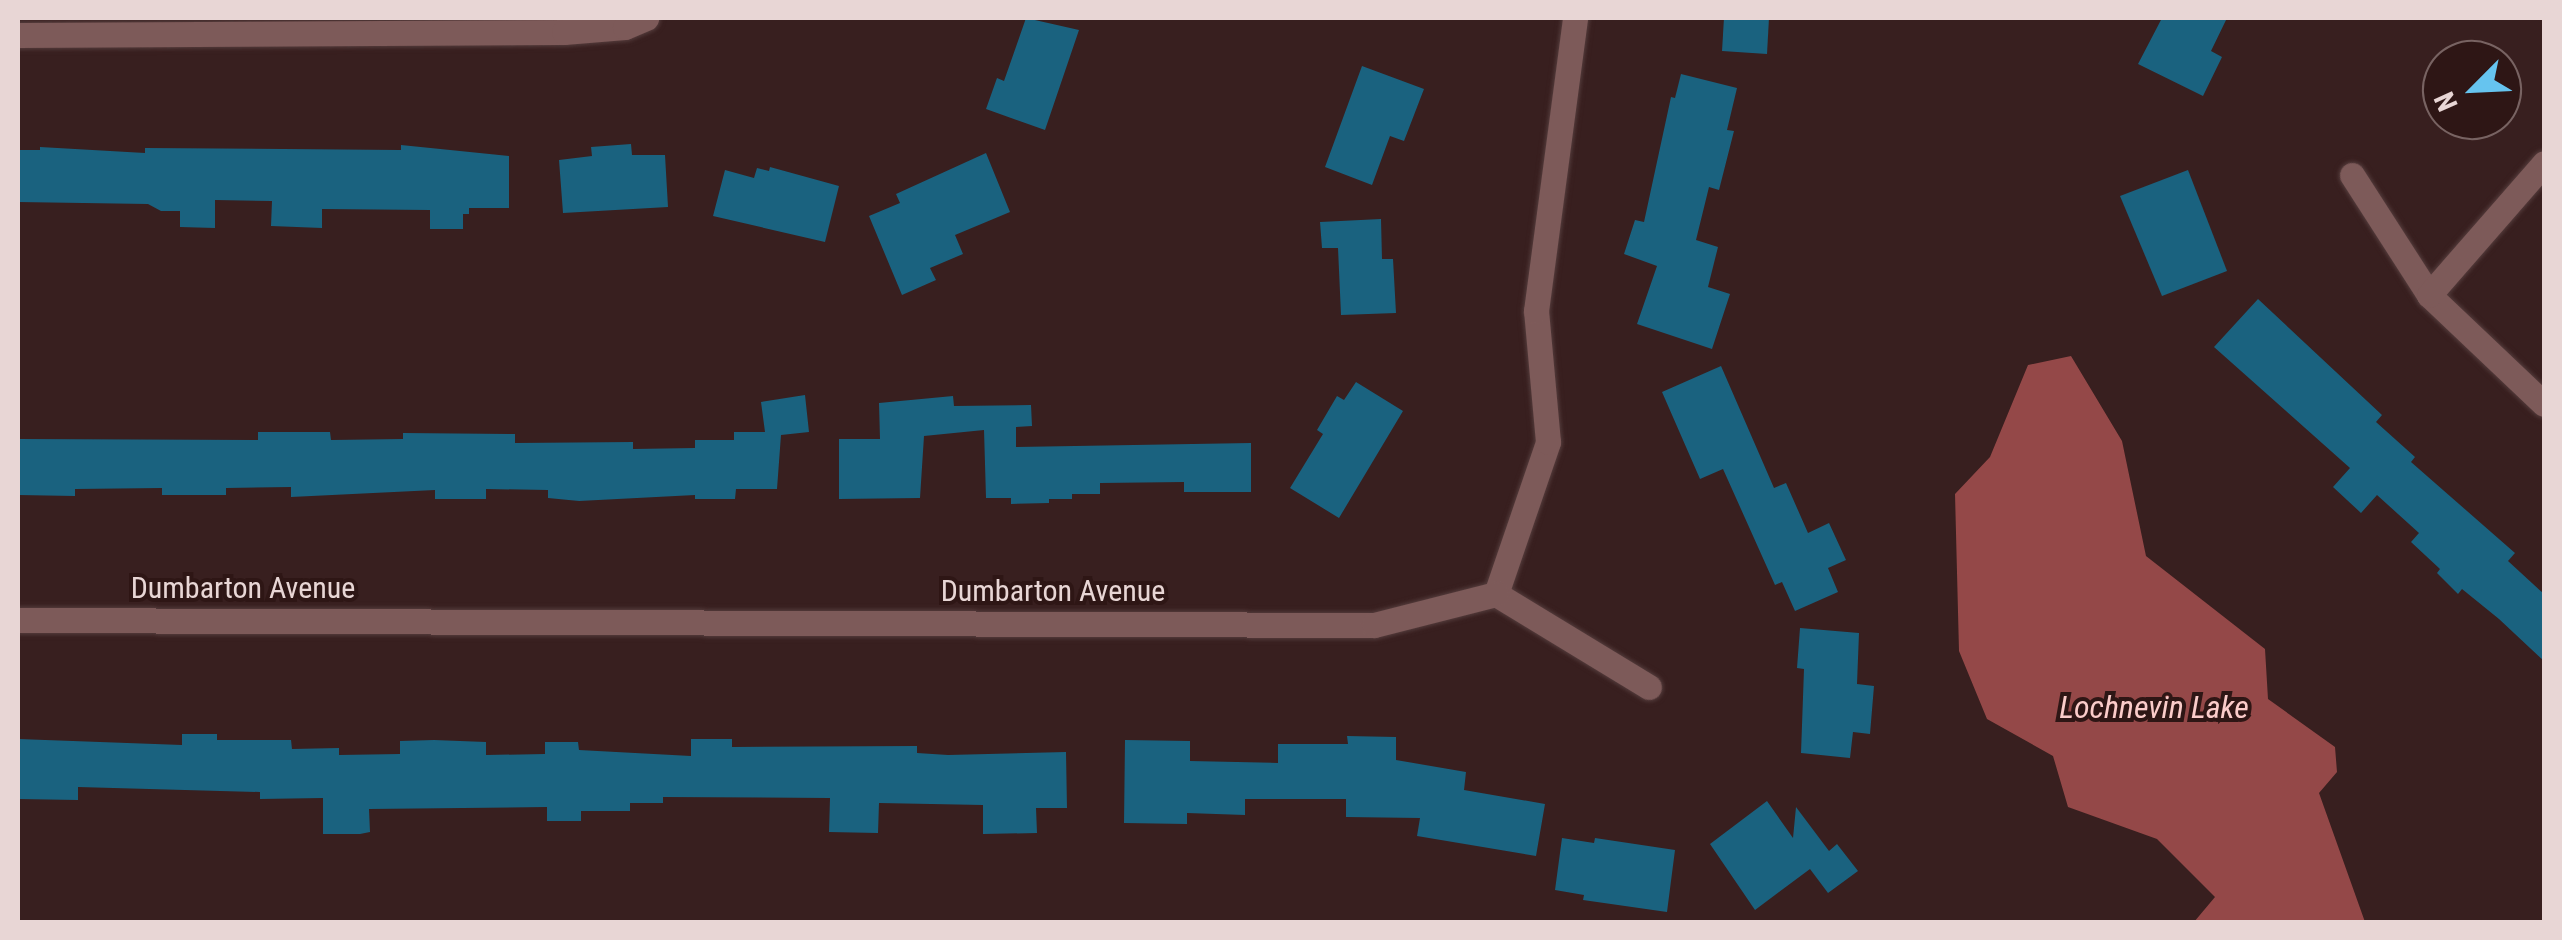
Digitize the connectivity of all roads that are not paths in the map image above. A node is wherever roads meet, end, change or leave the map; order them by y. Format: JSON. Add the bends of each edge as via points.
{"nodes":[{"id":1,"x":646,"y":18,"type":"edge"},
{"id":2,"x":1576,"y":18,"type":"edge"},
{"id":3,"x":18,"y":35,"type":"edge"},
{"id":4,"x":2544,"y":163,"type":"edge"},
{"id":5,"x":2352,"y":174,"type":"dead end"},
{"id":6,"x":2429,"y":296,"type":"junction"},
{"id":7,"x":2544,"y":404,"type":"edge"},
{"id":8,"x":1496,"y":594,"type":"junction"},
{"id":9,"x":18,"y":620,"type":"edge"},
{"id":10,"x":1649,"y":687,"type":"dead end"}],
"edges":[{"from":1,"to":3,"type":"street","via":[[624,27],[564,32]]},
{"from":2,"to":8,"type":"street","via":[[1536,311],[1548,442]]},
{"from":4,"to":6,"type":"street"},
{"from":5,"to":6,"type":"street"},
{"from":6,"to":7,"type":"street"},
{"from":8,"to":9,"type":"street","name":"Dumbarton Avenue","via":[[1374,625]]},
{"from":8,"to":10,"type":"street"}]}
